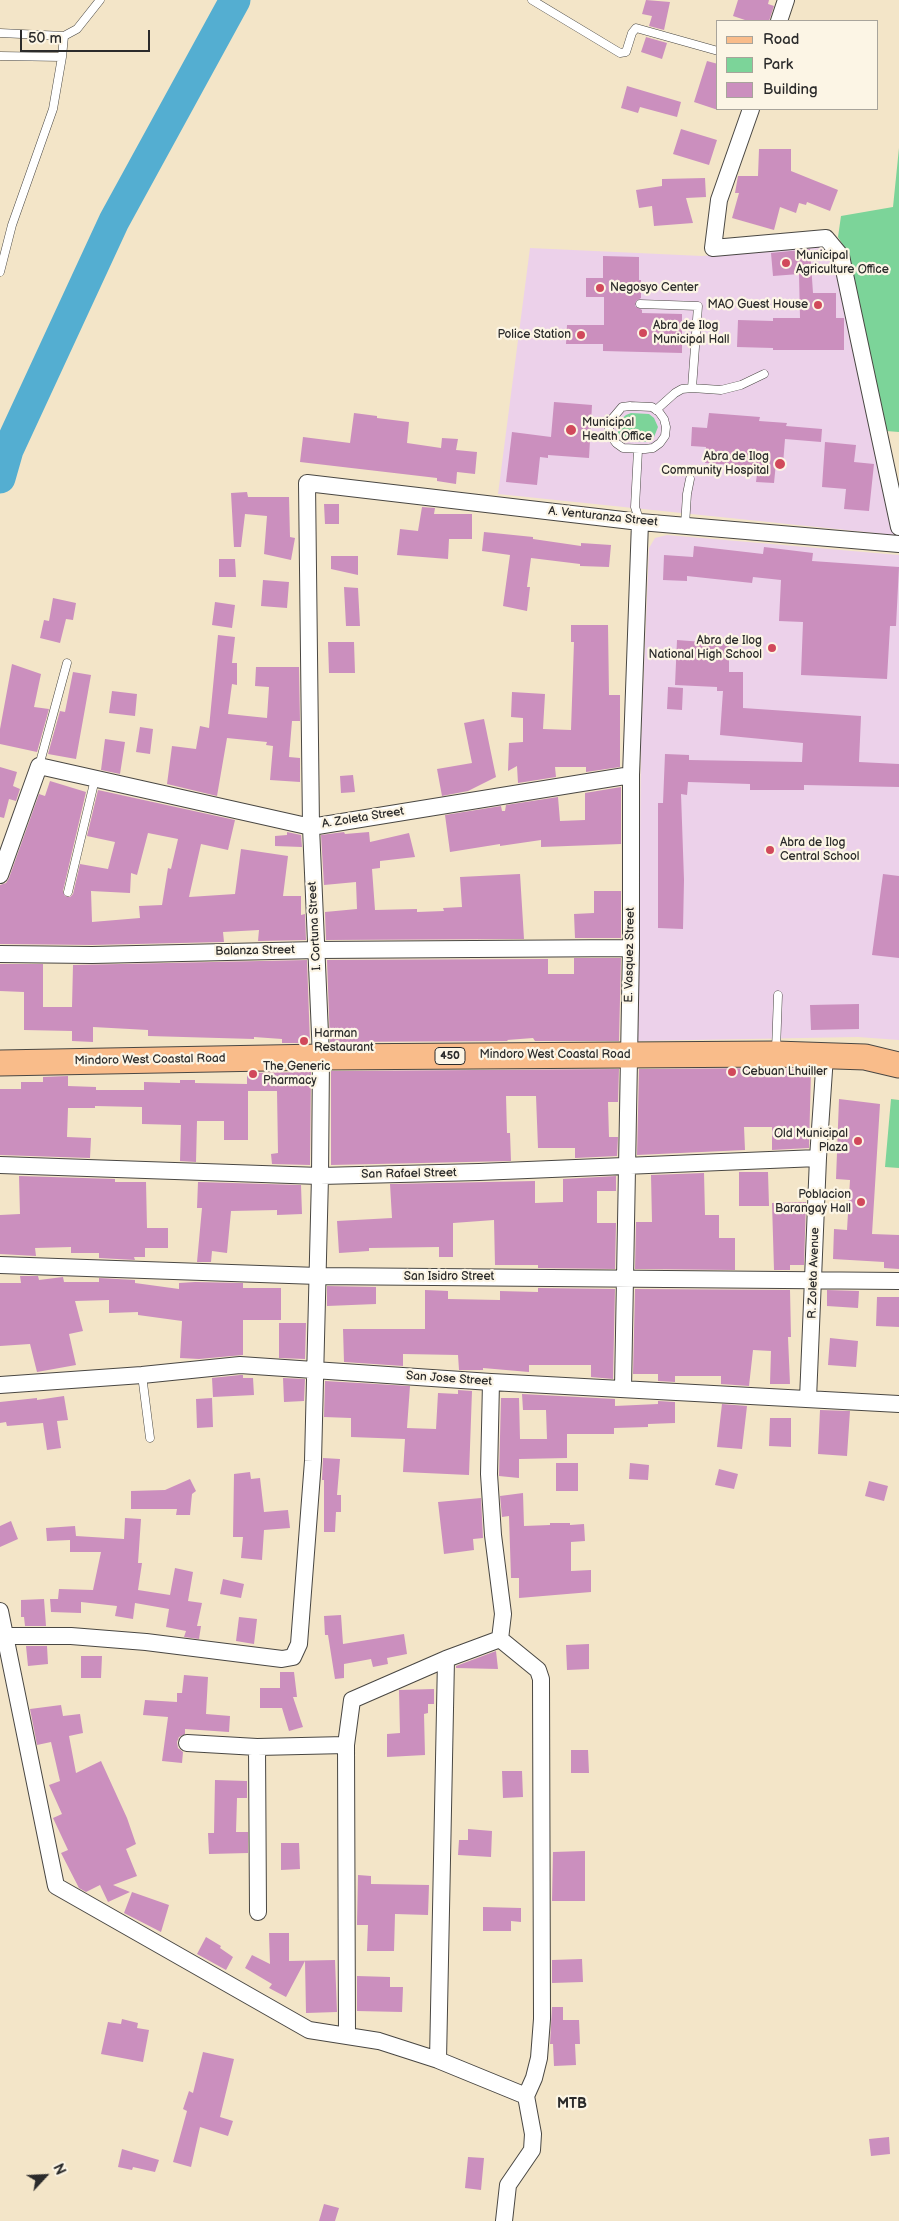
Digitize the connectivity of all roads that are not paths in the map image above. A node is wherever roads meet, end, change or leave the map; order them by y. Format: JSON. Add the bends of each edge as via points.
{"nodes":[{"id":1,"x":100,"y":0,"type":"edge"},
{"id":2,"x":532,"y":0,"type":"edge"},
{"id":3,"x":786,"y":0,"type":"edge"},
{"id":4,"x":779,"y":20,"type":"edge"},
{"id":5,"x":0,"y":33,"type":"edge"},
{"id":6,"x":64,"y":36,"type":"junction"},
{"id":7,"x":716,"y":51,"type":"edge"},
{"id":8,"x":0,"y":56,"type":"edge"},
{"id":9,"x":62,"y":57,"type":"junction"},
{"id":10,"x":751,"y":110,"type":"edge"},
{"id":11,"x":0,"y":272,"type":"edge"},
{"id":12,"x":640,"y":304,"type":"dead end"},
{"id":13,"x":764,"y":374,"type":"dead end"},
{"id":14,"x":692,"y":388,"type":"junction"},
{"id":15,"x":656,"y":410,"type":"junction"},
{"id":16,"x":638,"y":450,"type":"junction"},
{"id":17,"x":690,"y":479,"type":"dead end"},
{"id":18,"x":307,"y":483,"type":"joint"},
{"id":19,"x":640,"y":522,"type":"junction"},
{"id":20,"x":685,"y":525,"type":"junction"},
{"id":21,"x":899,"y":526,"type":"edge"},
{"id":22,"x":899,"y":544,"type":"edge"},
{"id":23,"x":67,"y":662,"type":"dead end"},
{"id":24,"x":39,"y":766,"type":"junction"},
{"id":25,"x":631,"y":775,"type":"junction"},
{"id":26,"x":95,"y":779,"type":"junction"},
{"id":27,"x":311,"y":827,"type":"junction"},
{"id":28,"x":0,"y":876,"type":"edge"},
{"id":29,"x":68,"y":892,"type":"dead end"},
{"id":30,"x":631,"y":948,"type":"junction"},
{"id":31,"x":317,"y":950,"type":"junction"},
{"id":32,"x":0,"y":954,"type":"edge"},
{"id":33,"x":778,"y":995,"type":"dead end"},
{"id":34,"x":776,"y":1054,"type":"junction"},
{"id":35,"x":629,"y":1055,"type":"junction"},
{"id":36,"x":321,"y":1056,"type":"junction"},
{"id":37,"x":826,"y":1056,"type":"junction"},
{"id":38,"x":0,"y":1063,"type":"edge"},
{"id":39,"x":899,"y":1065,"type":"edge"},
{"id":40,"x":818,"y":1158,"type":"junction"},
{"id":41,"x":0,"y":1165,"type":"edge"},
{"id":42,"x":626,"y":1166,"type":"junction"},
{"id":43,"x":320,"y":1176,"type":"junction"},
{"id":44,"x":0,"y":1265,"type":"edge"},
{"id":45,"x":318,"y":1276,"type":"junction"},
{"id":46,"x":625,"y":1278,"type":"junction"},
{"id":47,"x":814,"y":1280,"type":"junction"},
{"id":48,"x":899,"y":1281,"type":"edge"},
{"id":49,"x":316,"y":1369,"type":"junction"},
{"id":50,"x":142,"y":1375,"type":"junction"},
{"id":51,"x":491,"y":1382,"type":"junction"},
{"id":52,"x":0,"y":1385,"type":"edge"},
{"id":53,"x":623,"y":1388,"type":"junction"},
{"id":54,"x":808,"y":1399,"type":"junction"},
{"id":55,"x":899,"y":1404,"type":"edge"},
{"id":56,"x":150,"y":1438,"type":"dead end"},
{"id":57,"x":0,"y":1611,"type":"edge"},
{"id":58,"x":5,"y":1636,"type":"junction"},
{"id":59,"x":500,"y":1639,"type":"junction"},
{"id":60,"x":446,"y":1659,"type":"junction"},
{"id":61,"x":187,"y":1743,"type":"dead end"},
{"id":62,"x":346,"y":1745,"type":"junction"},
{"id":63,"x":257,"y":1747,"type":"junction"},
{"id":64,"x":258,"y":1912,"type":"dead end"},
{"id":65,"x":347,"y":2036,"type":"junction"},
{"id":66,"x":438,"y":2060,"type":"junction"},
{"id":67,"x":526,"y":2096,"type":"junction"},
{"id":68,"x":504,"y":2221,"type":"edge"}],
"edges":[{"from":1,"to":6,"type":"lane","via":[[77,28]]},
{"from":2,"to":7,"type":"lane","via":[[620,53],[626,52],[636,28]]},
{"from":3,"to":4,"type":"street"},
{"from":5,"to":6,"type":"lane"},
{"from":6,"to":9,"type":"lane"},
{"from":8,"to":9,"type":"lane"},
{"from":9,"to":11,"type":"lane","via":[[52,109],[12,225]]},
{"from":10,"to":21,"type":"street","via":[[719,200],[713,248],[826,238],[841,256]]},
{"from":12,"to":14,"type":"lane","via":[[698,306]]},
{"from":13,"to":14,"type":"lane","via":[[721,390]]},
{"from":14,"to":15,"type":"lane","via":[[675,392]]},
{"from":15,"to":16,"type":"lane","via":[[664,419],[665,436],[653,448]]},
{"from":15,"to":16,"type":"lane","via":[[652,407],[622,407],[611,420],[609,428],[616,444]]},
{"from":16,"to":19,"type":"lane","via":[[635,507]]},
{"from":17,"to":20,"type":"lane"},
{"from":18,"to":19,"type":"street","name":"A. Venturanza Street"},
{"from":18,"to":27,"type":"street","name":"I. Cortuna Street"},
{"from":19,"to":20,"type":"street","name":"A. Venturanza Street"},
{"from":19,"to":25,"type":"street","name":"E. Vasquez Street"},
{"from":20,"to":22,"type":"street","name":"A. Venturanza Street"},
{"from":23,"to":24,"type":"lane"},
{"from":24,"to":26,"type":"street","name":"A. Zoleta Street"},
{"from":24,"to":28,"type":"street"},
{"from":25,"to":27,"type":"street","name":"A. Zoleta Street"},
{"from":25,"to":30,"type":"street","name":"E. Vasquez Street"},
{"from":26,"to":27,"type":"street","name":"A. Zoleta Street"},
{"from":26,"to":29,"type":"lane"},
{"from":27,"to":31,"type":"street","name":"I. Cortuna Street"},
{"from":30,"to":31,"type":"street","name":"Balanza Street"},
{"from":30,"to":35,"type":"street","name":"E. Vasquez Street"},
{"from":31,"to":32,"type":"street","name":"Balanza Street"},
{"from":31,"to":36,"type":"street","name":"I. Cortuna Street"},
{"from":33,"to":34,"type":"lane"},
{"from":34,"to":35,"type":"main road","name":"Mindoro West Coastal Road","number":"450"},
{"from":34,"to":37,"type":"main road","name":"Mindoro West Coastal Road","number":"450"},
{"from":35,"to":36,"type":"main road","name":"Mindoro West Coastal Road","number":"450"},
{"from":35,"to":42,"type":"street","name":"E. Vasquez Street"},
{"from":36,"to":38,"type":"main road","name":"Mindoro West Coastal Road","number":"450"},
{"from":36,"to":43,"type":"street","name":"I. Cortuna Street"},
{"from":37,"to":39,"type":"main road","name":"Mindoro West Coastal Road","number":"450","via":[[865,1057]]},
{"from":37,"to":40,"type":"street","name":"R. Zoleta Avenue"},
{"from":40,"to":42,"type":"street","name":"San Rafael Street"},
{"from":40,"to":47,"type":"street","name":"R. Zoleta Avenue"},
{"from":41,"to":43,"type":"street","name":"San Rafael Street"},
{"from":42,"to":43,"type":"street","name":"San Rafael Street"},
{"from":42,"to":46,"type":"street","name":"E. Vasquez Street"},
{"from":43,"to":45,"type":"street","name":"I. Cortuna Street"},
{"from":44,"to":45,"type":"street","name":"San Isidro Street"},
{"from":45,"to":46,"type":"street","name":"San Isidro Street"},
{"from":45,"to":49,"type":"street","name":"I. Cortuna Street"},
{"from":46,"to":47,"type":"street","name":"San Isidro Street"},
{"from":46,"to":53,"type":"street","name":"E. Vasquez Street"},
{"from":47,"to":48,"type":"street","name":"San Isidro Street"},
{"from":47,"to":54,"type":"street","name":"R. Zoleta Avenue"},
{"from":49,"to":50,"type":"street","name":"San Jose Street","via":[[240,1365]]},
{"from":49,"to":51,"type":"street","name":"San Jose Street"},
{"from":49,"to":58,"type":"street","name":"I. Cortuna Street","via":[[313,1460],[299,1644],[293,1657],[282,1659],[71,1636]]},
{"from":50,"to":52,"type":"street","name":"San Jose Street"},
{"from":50,"to":56,"type":"lane"},
{"from":51,"to":53,"type":"street","name":"San Jose Street"},
{"from":51,"to":59,"type":"street","via":[[489,1474],[503,1614]]},
{"from":53,"to":54,"type":"street","name":"San Jose Street"},
{"from":54,"to":55,"type":"street","name":"San Jose Street"},
{"from":57,"to":58,"type":"street"},
{"from":58,"to":65,"type":"street","via":[[56,1886],[309,2030]]},
{"from":59,"to":60,"type":"street"},
{"from":59,"to":67,"type":"street","via":[[538,1670],[541,1679],[542,2020],[539,2058]]},
{"from":60,"to":62,"type":"street","via":[[352,1700]]},
{"from":60,"to":66,"type":"street"},
{"from":61,"to":63,"type":"street"},
{"from":62,"to":63,"type":"street"},
{"from":62,"to":65,"type":"street"},
{"from":63,"to":64,"type":"street"},
{"from":65,"to":66,"type":"street","via":[[379,2041]]},
{"from":66,"to":67,"type":"street"},
{"from":67,"to":68,"type":"street","via":[[533,2134],[532,2150],[508,2185]]}]}
